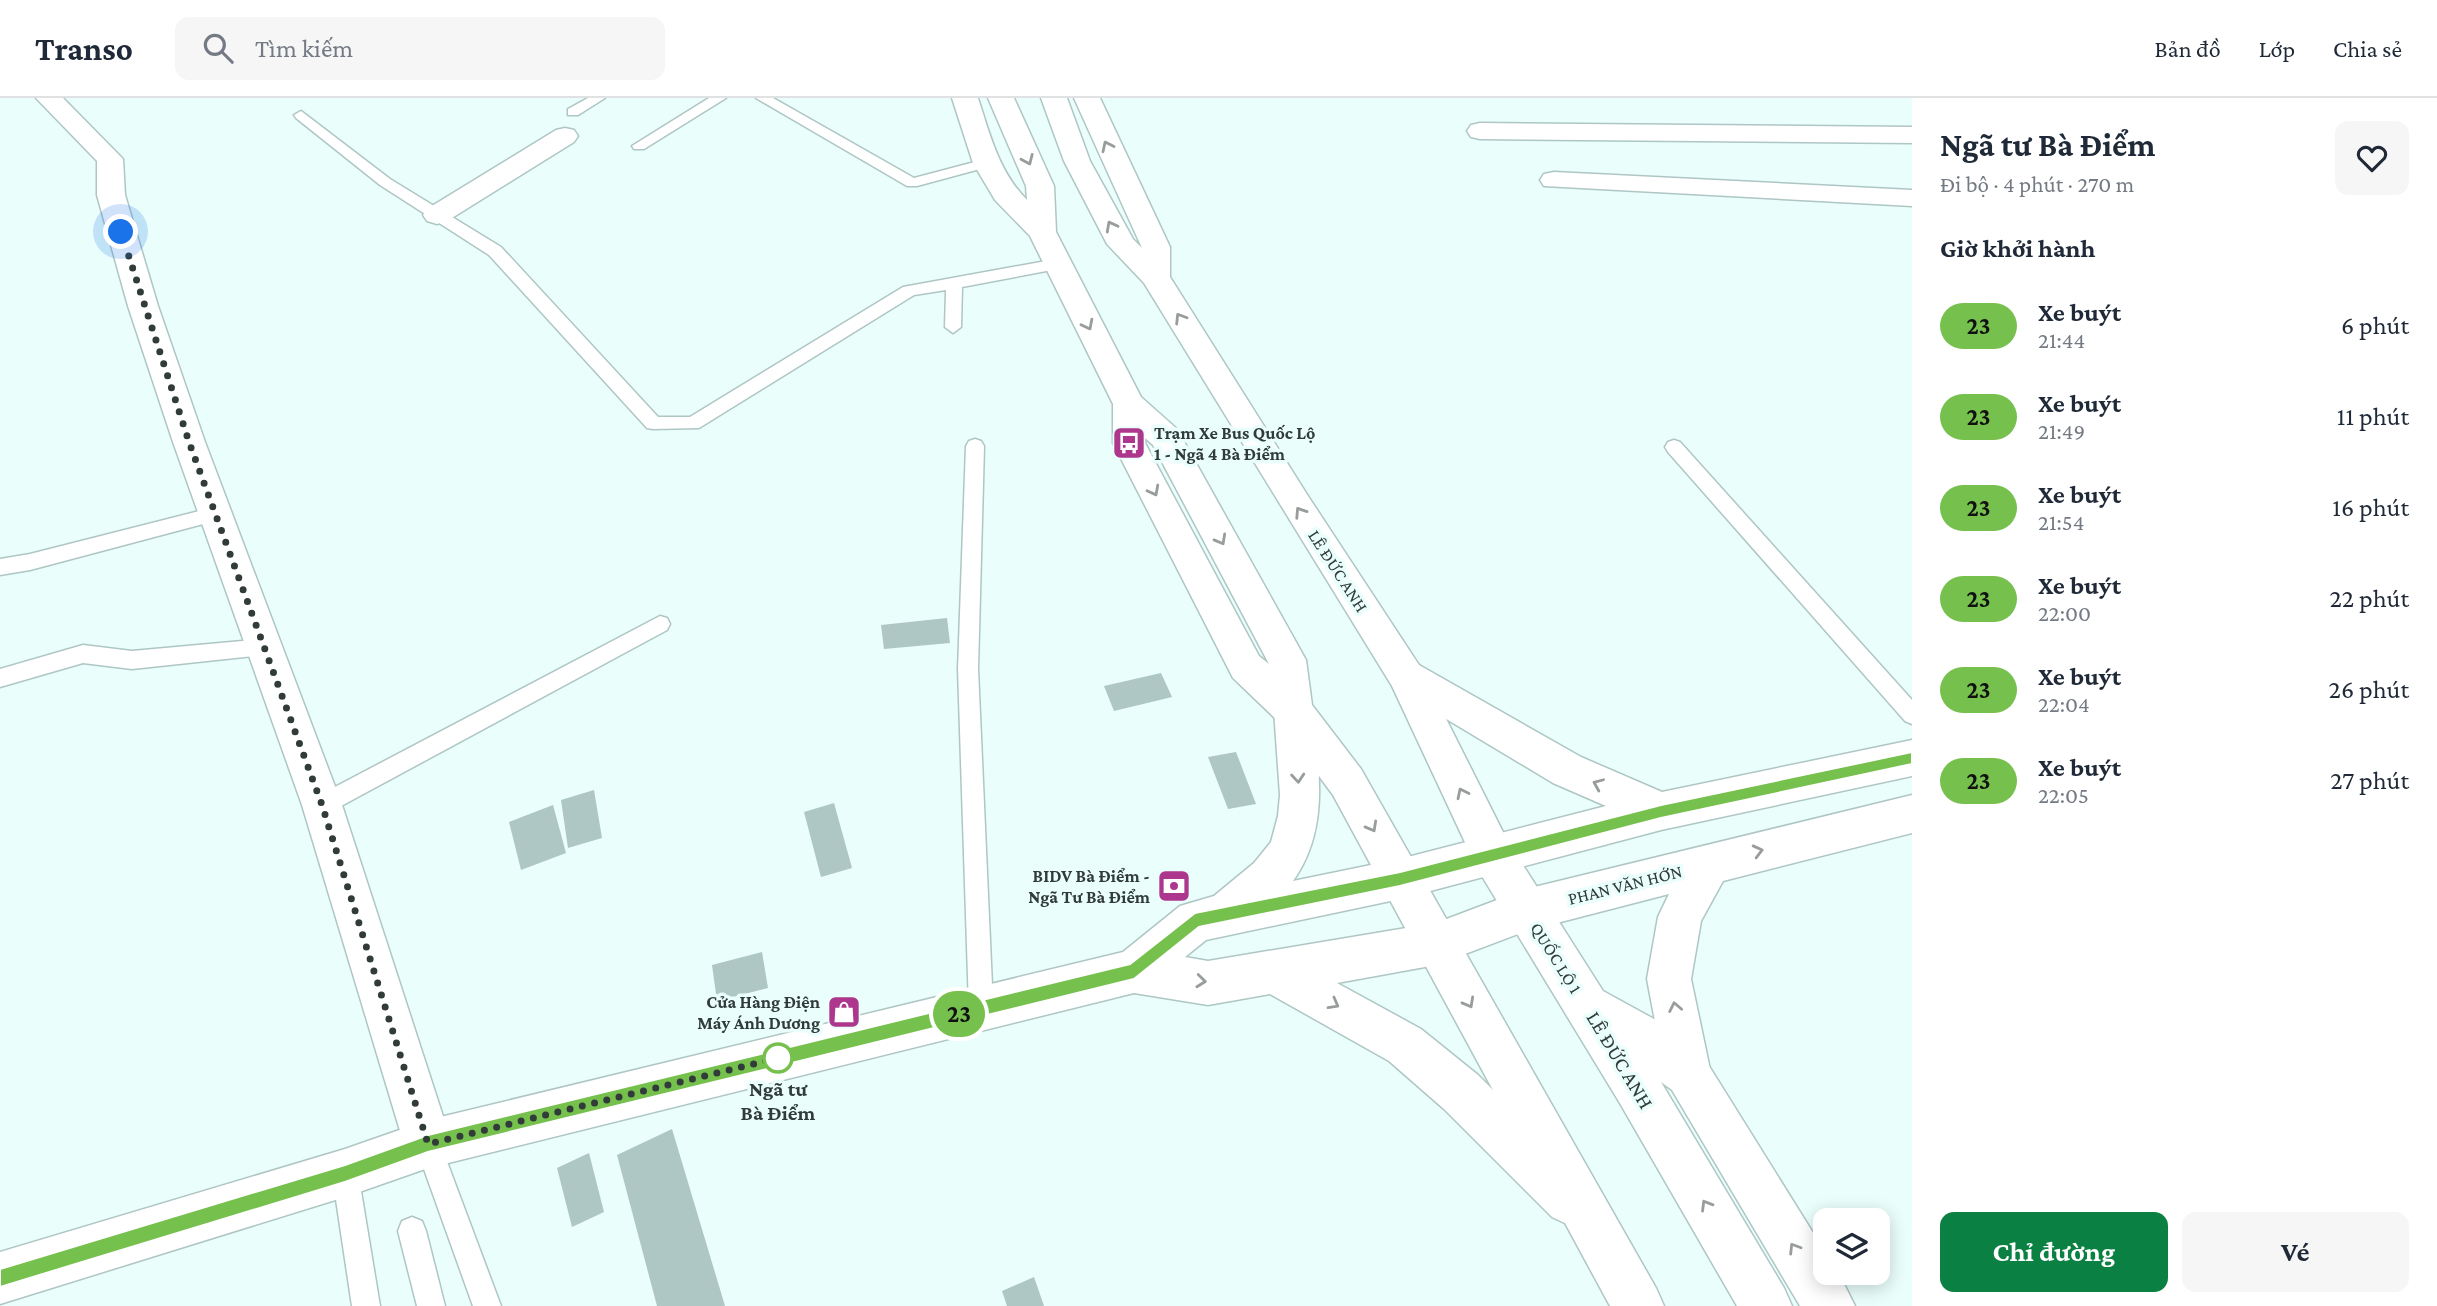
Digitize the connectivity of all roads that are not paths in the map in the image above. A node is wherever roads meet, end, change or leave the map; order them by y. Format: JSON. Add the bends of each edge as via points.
{"nodes":[{"id":1,"x":48,"y":98,"type":"edge"},
{"id":2,"x":598,"y":98,"type":"edge"},
{"id":3,"x":719,"y":98,"type":"edge"},
{"id":4,"x":763,"y":98,"type":"edge"},
{"id":5,"x":965,"y":98,"type":"edge"},
{"id":6,"x":1001,"y":98,"type":"edge"},
{"id":7,"x":1054,"y":98,"type":"edge"},
{"id":8,"x":1087,"y":98,"type":"edge"},
{"id":9,"x":301,"y":115,"type":"dead end"},
{"id":10,"x":569,"y":124,"type":"joint"},
{"id":11,"x":1480,"y":131,"type":"dead end"},
{"id":12,"x":1912,"y":135,"type":"edge"},
{"id":13,"x":639,"y":146,"type":"dead end"},
{"id":14,"x":986,"y":163,"type":"junction"},
{"id":15,"x":1553,"y":180,"type":"dead end"},
{"id":16,"x":1912,"y":198,"type":"edge"},
{"id":17,"x":437,"y":215,"type":"junction"},
{"id":18,"x":1042,"y":232,"type":"junction"},
{"id":19,"x":1057,"y":264,"type":"junction"},
{"id":20,"x":1155,"y":277,"type":"junction"},
{"id":21,"x":954,"y":281,"type":"junction"},
{"id":22,"x":953,"y":327,"type":"dead end"},
{"id":23,"x":975,"y":446,"type":"dead end"},
{"id":24,"x":1674,"y":447,"type":"dead end"},
{"id":25,"x":215,"y":514,"type":"junction"},
{"id":26,"x":0,"y":567,"type":"edge"},
{"id":27,"x":660,"y":624,"type":"dead end"},
{"id":28,"x":264,"y":648,"type":"junction"},
{"id":29,"x":1406,"y":676,"type":"junction"},
{"id":30,"x":0,"y":678,"type":"edge"},
{"id":31,"x":1293,"y":710,"type":"junction"},
{"id":32,"x":1912,"y":715,"type":"edge"},
{"id":33,"x":1912,"y":758,"type":"edge"},
{"id":34,"x":322,"y":805,"type":"junction"},
{"id":35,"x":1661,"y":811,"type":"junction"},
{"id":36,"x":1912,"y":814,"type":"edge"},
{"id":37,"x":1492,"y":854,"type":"junction"},
{"id":38,"x":1710,"y":863,"type":"junction"},
{"id":39,"x":1400,"y":879,"type":"junction"},
{"id":40,"x":1526,"y":911,"type":"junction"},
{"id":41,"x":1225,"y":914,"type":"junction"},
{"id":42,"x":1436,"y":944,"type":"junction"},
{"id":43,"x":1134,"y":971,"type":"junction"},
{"id":44,"x":1274,"y":972,"type":"junction"},
{"id":45,"x":1585,"y":1005,"type":"junction"},
{"id":46,"x":981,"y":1008,"type":"junction"},
{"id":47,"x":1688,"y":1074,"type":"junction"},
{"id":48,"x":428,"y":1144,"type":"junction"},
{"id":49,"x":345,"y":1173,"type":"junction"},
{"id":50,"x":412,"y":1231,"type":"dead end"},
{"id":51,"x":1598,"y":1234,"type":"junction"},
{"id":52,"x":0,"y":1278,"type":"edge"},
{"id":53,"x":366,"y":1306,"type":"edge"},
{"id":54,"x":431,"y":1306,"type":"edge"},
{"id":55,"x":487,"y":1306,"type":"edge"},
{"id":56,"x":1638,"y":1306,"type":"edge"},
{"id":57,"x":1766,"y":1306,"type":"edge"},
{"id":58,"x":1829,"y":1306,"type":"edge"}],
"edges":[{"from":1,"to":25,"type":"main road","via":[[110,159],[111,195],[136,284]]},
{"from":2,"to":10,"type":"lane"},
{"from":3,"to":13,"type":"lane"},
{"from":4,"to":14,"type":"lane","via":[[912,183]]},
{"from":5,"to":14,"type":"main road"},
{"from":6,"to":18,"type":"main road","one_way":true,"via":[[1040,186]]},
{"from":20,"to":7,"type":"main road","name":"LÊ ĐỨC ANH","one_way":true,"via":[[1121,244],[1077,161]]},
{"from":20,"to":8,"type":"main road","name":"LÊ ĐỨC ANH","one_way":true,"via":[[1156,247]]},
{"from":9,"to":17,"type":"lane","via":[[385,182]]},
{"from":10,"to":17,"type":"main road"},
{"from":11,"to":12,"type":"main road"},
{"from":14,"to":18,"type":"main road","via":[[1005,194]]},
{"from":15,"to":16,"type":"main road"},
{"from":17,"to":21,"type":"lane","via":[[495,251],[653,423],[693,423],[909,291]]},
{"from":18,"to":19,"type":"main road"},
{"from":19,"to":21,"type":"lane"},
{"from":19,"to":31,"type":"main road","one_way":true,"via":[[1129,404],[1129,443],[1246,667]]},
{"from":29,"to":20,"type":"main road","name":"LÊ ĐỨC ANH","one_way":true},
{"from":21,"to":22,"type":"lane"},
{"from":23,"to":46,"type":"lane","via":[[968,669]]},
{"from":24,"to":32,"type":"lane"},
{"from":25,"to":26,"type":"lane"},
{"from":25,"to":28,"type":"main road"},
{"from":27,"to":34,"type":"lane"},
{"from":28,"to":30,"type":"lane","via":[[132,660],[83,654]]},
{"from":28,"to":34,"type":"main road"},
{"from":35,"to":29,"type":"main road","one_way":true,"via":[[1567,770]]},
{"from":37,"to":29,"type":"main road","name":"LÊ ĐỨC ANH","one_way":true},
{"from":31,"to":39,"type":"main road","one_way":true,"via":[[1347,782]]},
{"from":31,"to":41,"type":"main road","one_way":true,"via":[[1300,795],[1296,839],[1275,871]]},
{"from":33,"to":35,"type":"main road","name":"PHAN VĂN HỚN"},
{"from":34,"to":48,"type":"main road"},
{"from":35,"to":37,"type":"main road","name":"PHAN VĂN HỚN"},
{"from":38,"to":36,"type":"main road","name":"PHAN VĂN HỚN","one_way":true},
{"from":37,"to":39,"type":"main road","name":"PHAN VĂN HỚN"},
{"from":37,"to":40,"type":"main road","name":"LÊ ĐỨC ANH"},
{"from":38,"to":40,"type":"main road","name":"PHAN VĂN HỚN"},
{"from":47,"to":38,"type":"main road","one_way":true,"via":[[1669,979],[1680,917]]},
{"from":39,"to":41,"type":"main road","name":"PHAN VĂN HỚN"},
{"from":39,"to":42,"type":"main road"},
{"from":40,"to":42,"type":"main road","name":"PHAN VĂN HỚN"},
{"from":40,"to":45,"type":"main road","name":"QUỐC LỘ 1"},
{"from":41,"to":43,"type":"main road","name":"PHAN VĂN HỚN","via":[[1195,921]]},
{"from":42,"to":44,"type":"main road","name":"PHAN VĂN HỚN"},
{"from":42,"to":51,"type":"main road","one_way":true},
{"from":43,"to":44,"type":"main road","name":"PHAN VĂN HỚN","one_way":true,"via":[[1208,983]]},
{"from":43,"to":46,"type":"main road","name":"PHAN VĂN HỚN"},
{"from":44,"to":51,"type":"main road","one_way":true,"via":[[1405,1045],[1461,1092]]},
{"from":45,"to":47,"type":"main road","name":"LÊ ĐỨC ANH","via":[[1638,1035]]},
{"from":57,"to":45,"type":"main road","name":"LÊ ĐỨC ANH","one_way":true},
{"from":46,"to":48,"type":"main road","name":"PHAN VĂN HỚN"},
{"from":58,"to":47,"type":"main road","name":"LÊ ĐỨC ANH","one_way":true},
{"from":48,"to":49,"type":"main road","name":"PHAN VĂN HỚN"},
{"from":48,"to":55,"type":"lane"},
{"from":49,"to":52,"type":"main road","name":"PHAN VĂN HỚN"},
{"from":49,"to":53,"type":"lane"},
{"from":50,"to":54,"type":"lane"},
{"from":51,"to":56,"type":"main road"}]}
